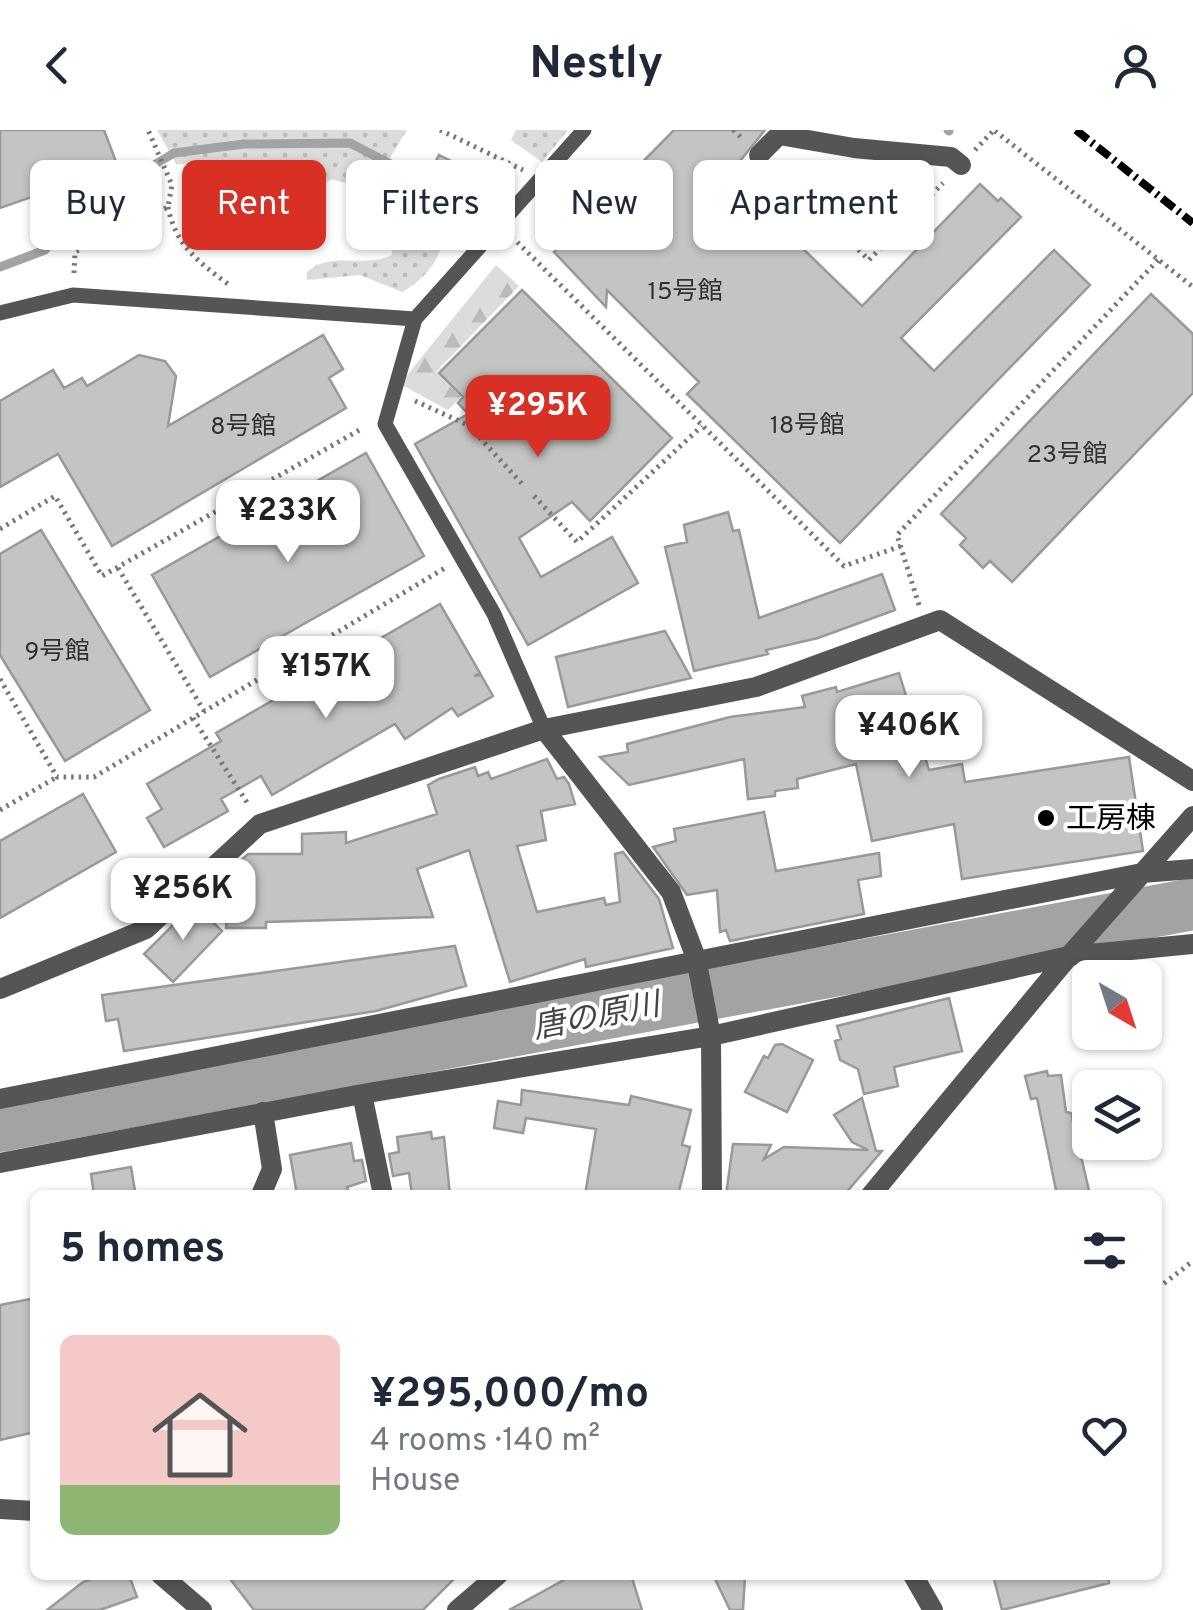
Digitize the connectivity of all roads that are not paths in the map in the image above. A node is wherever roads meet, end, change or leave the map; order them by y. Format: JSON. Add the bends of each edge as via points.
{"nodes":[{"id":1,"x":584,"y":130,"type":"edge"},
{"id":2,"x":759,"y":155,"type":"road end"},
{"id":3,"x":960,"y":165,"type":"road end"},
{"id":4,"x":0,"y":314,"type":"edge"},
{"id":5,"x":415,"y":319,"type":"junction"},
{"id":6,"x":544,"y":729,"type":"junction"},
{"id":7,"x":1193,"y":781,"type":"edge"},
{"id":8,"x":1193,"y":816,"type":"edge"},
{"id":9,"x":1193,"y":869,"type":"edge"},
{"id":10,"x":1135,"y":881,"type":"junction"},
{"id":11,"x":1193,"y":944,"type":"edge"},
{"id":12,"x":1075,"y":949,"type":"junction"},
{"id":13,"x":698,"y":968,"type":"junction"},
{"id":14,"x":0,"y":989,"type":"edge"},
{"id":15,"x":710,"y":1029,"type":"junction"},
{"id":16,"x":362,"y":1094,"type":"junction"},
{"id":17,"x":0,"y":1099,"type":"edge"},
{"id":18,"x":264,"y":1112,"type":"junction"},
{"id":19,"x":0,"y":1162,"type":"edge"},
{"id":20,"x":263,"y":1190,"type":"edge"},
{"id":21,"x":382,"y":1190,"type":"edge"},
{"id":22,"x":712,"y":1190,"type":"edge"},
{"id":23,"x":875,"y":1190,"type":"edge"},
{"id":24,"x":0,"y":1509,"type":"edge"},
{"id":25,"x":30,"y":1511,"type":"edge"},
{"id":26,"x":167,"y":1580,"type":"edge"},
{"id":27,"x":492,"y":1580,"type":"edge"},
{"id":28,"x":917,"y":1580,"type":"edge"},
{"id":29,"x":202,"y":1610,"type":"edge"},
{"id":30,"x":457,"y":1610,"type":"edge"},
{"id":31,"x":933,"y":1610,"type":"edge"}],
"edges":[{"from":1,"to":5,"type":"lane"},
{"from":2,"to":3,"type":"street","via":[[779,135],[952,156]]},
{"from":4,"to":5,"type":"lane","via":[[73,295]]},
{"from":5,"to":6,"type":"lane","via":[[385,424],[494,614]]},
{"from":6,"to":7,"type":"street","via":[[756,687],[940,620]]},
{"from":6,"to":13,"type":"street","via":[[671,892]]},
{"from":6,"to":14,"type":"street","via":[[260,824],[146,929]]},
{"from":8,"to":10,"type":"street"},
{"from":9,"to":10,"type":"street"},
{"from":10,"to":12,"type":"street"},
{"from":10,"to":13,"type":"street"},
{"from":11,"to":12,"type":"street"},
{"from":12,"to":15,"type":"street"},
{"from":12,"to":23,"type":"street"},
{"from":13,"to":15,"type":"street"},
{"from":13,"to":17,"type":"street"},
{"from":15,"to":16,"type":"street"},
{"from":15,"to":22,"type":"street"},
{"from":16,"to":18,"type":"street"},
{"from":16,"to":21,"type":"street"},
{"from":18,"to":19,"type":"street"},
{"from":18,"to":20,"type":"street","via":[[272,1169]]},
{"from":24,"to":25,"type":"street"},
{"from":26,"to":29,"type":"street"},
{"from":27,"to":30,"type":"street"},
{"from":28,"to":31,"type":"street"}]}
